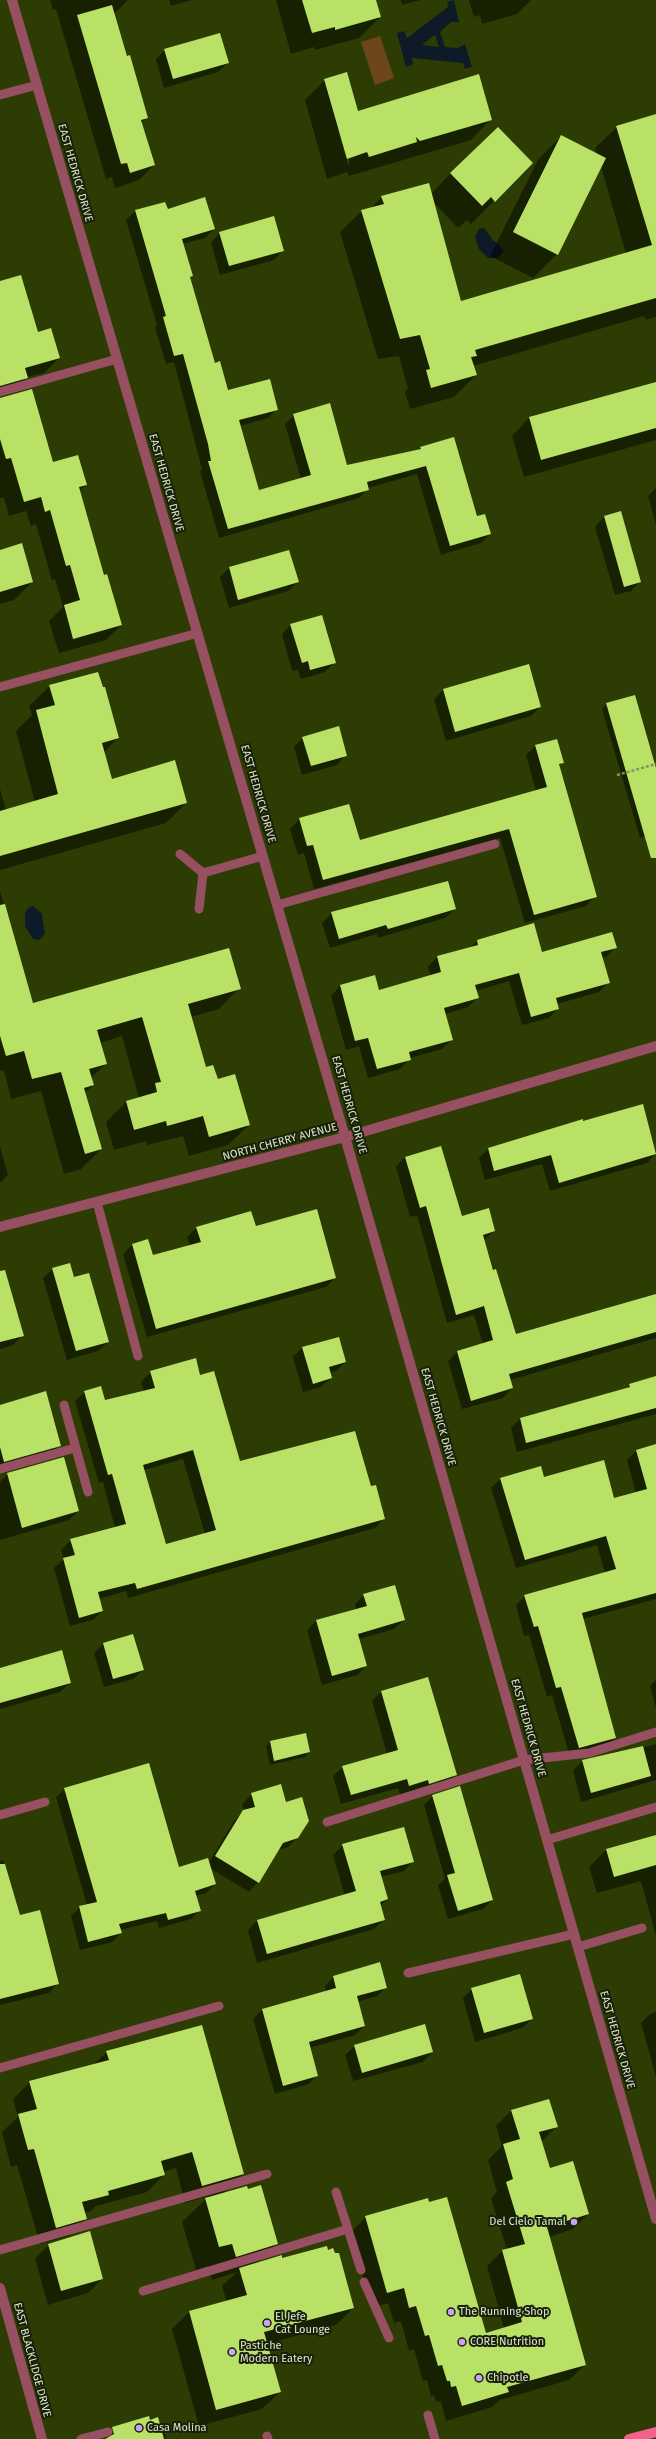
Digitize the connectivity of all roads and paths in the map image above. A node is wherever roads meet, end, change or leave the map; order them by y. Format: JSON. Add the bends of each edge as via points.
{"nodes":[{"id":1,"x":12,"y":0,"type":"edge"},
{"id":2,"x":37,"y":85,"type":"junction"},
{"id":3,"x":0,"y":95,"type":"edge"},
{"id":4,"x":117,"y":359,"type":"junction"},
{"id":5,"x":0,"y":392,"type":"edge"},
{"id":6,"x":198,"y":633,"type":"junction"},
{"id":7,"x":0,"y":687,"type":"edge"},
{"id":8,"x":656,"y":764,"type":"edge"},
{"id":9,"x":617,"y":775,"type":"dead end"},
{"id":10,"x":495,"y":844,"type":"dead end"},
{"id":11,"x":180,"y":854,"type":"dead end"},
{"id":12,"x":263,"y":856,"type":"junction"},
{"id":13,"x":203,"y":873,"type":"junction"},
{"id":14,"x":277,"y":905,"type":"junction"},
{"id":15,"x":199,"y":909,"type":"dead end"},
{"id":16,"x":656,"y":1046,"type":"edge"},
{"id":17,"x":345,"y":1138,"type":"junction"},
{"id":18,"x":97,"y":1202,"type":"junction"},
{"id":19,"x":0,"y":1227,"type":"edge"},
{"id":20,"x":138,"y":1356,"type":"dead end"},
{"id":21,"x":64,"y":1405,"type":"dead end"},
{"id":22,"x":75,"y":1448,"type":"junction"},
{"id":23,"x":0,"y":1469,"type":"edge"},
{"id":24,"x":88,"y":1492,"type":"dead end"},
{"id":25,"x":656,"y":1732,"type":"edge"},
{"id":26,"x":524,"y":1760,"type":"junction"},
{"id":27,"x":45,"y":1802,"type":"dead end"},
{"id":28,"x":656,"y":1807,"type":"edge"},
{"id":29,"x":0,"y":1815,"type":"edge"},
{"id":30,"x":327,"y":1822,"type":"dead end"},
{"id":31,"x":547,"y":1840,"type":"junction"},
{"id":32,"x":642,"y":1928,"type":"dead end"},
{"id":33,"x":574,"y":1934,"type":"junction"},
{"id":34,"x":578,"y":1947,"type":"junction"},
{"id":35,"x":408,"y":1973,"type":"dead end"},
{"id":36,"x":219,"y":2006,"type":"dead end"},
{"id":37,"x":0,"y":2068,"type":"edge"},
{"id":38,"x":267,"y":2174,"type":"dead end"},
{"id":39,"x":336,"y":2192,"type":"dead end"},
{"id":40,"x":656,"y":2219,"type":"edge"},
{"id":41,"x":348,"y":2229,"type":"junction"},
{"id":42,"x":0,"y":2250,"type":"edge"},
{"id":43,"x":361,"y":2270,"type":"dead end"},
{"id":44,"x":364,"y":2282,"type":"dead end"},
{"id":45,"x":0,"y":2288,"type":"edge"},
{"id":46,"x":143,"y":2291,"type":"dead end"},
{"id":47,"x":389,"y":2338,"type":"dead end"},
{"id":48,"x":428,"y":2415,"type":"dead end"},
{"id":49,"x":108,"y":2432,"type":"dead end"},
{"id":50,"x":656,"y":2432,"type":"edge"},
{"id":51,"x":42,"y":2439,"type":"edge"},
{"id":52,"x":80,"y":2439,"type":"edge"},
{"id":53,"x":435,"y":2439,"type":"edge"},
{"id":54,"x":630,"y":2439,"type":"edge"}],
"edges":[{"from":1,"to":2,"type":"street","name":"EAST HEDRICK DRIVE"},
{"from":2,"to":3,"type":"lane"},
{"from":2,"to":4,"type":"street","name":"EAST HEDRICK DRIVE"},
{"from":4,"to":5,"type":"lane"},
{"from":4,"to":6,"type":"street","name":"EAST HEDRICK DRIVE"},
{"from":6,"to":7,"type":"lane"},
{"from":6,"to":12,"type":"street","name":"EAST HEDRICK DRIVE"},
{"from":8,"to":9,"type":"path"},
{"from":10,"to":14,"type":"lane"},
{"from":11,"to":13,"type":"lane"},
{"from":12,"to":13,"type":"lane"},
{"from":12,"to":14,"type":"street","name":"EAST HEDRICK DRIVE"},
{"from":13,"to":15,"type":"lane"},
{"from":14,"to":17,"type":"street","name":"EAST HEDRICK DRIVE"},
{"from":16,"to":17,"type":"street","name":"NORTH CHERRY AVENUE"},
{"from":17,"to":18,"type":"street","name":"NORTH CHERRY AVENUE"},
{"from":17,"to":26,"type":"street","name":"EAST HEDRICK DRIVE"},
{"from":18,"to":19,"type":"street","name":"NORTH CHERRY AVENUE"},
{"from":18,"to":20,"type":"lane"},
{"from":21,"to":22,"type":"lane"},
{"from":22,"to":23,"type":"lane"},
{"from":22,"to":24,"type":"lane"},
{"from":25,"to":26,"type":"lane","via":[[589,1753]]},
{"from":26,"to":30,"type":"lane"},
{"from":26,"to":31,"type":"street","name":"EAST HEDRICK DRIVE"},
{"from":27,"to":29,"type":"lane"},
{"from":28,"to":31,"type":"lane"},
{"from":31,"to":33,"type":"street","name":"EAST HEDRICK DRIVE"},
{"from":32,"to":34,"type":"lane"},
{"from":33,"to":34,"type":"street","name":"EAST HEDRICK DRIVE"},
{"from":33,"to":35,"type":"lane"},
{"from":34,"to":40,"type":"street","name":"EAST HEDRICK DRIVE"},
{"from":36,"to":37,"type":"lane"},
{"from":38,"to":42,"type":"lane"},
{"from":39,"to":41,"type":"lane"},
{"from":41,"to":43,"type":"lane"},
{"from":41,"to":46,"type":"lane"},
{"from":44,"to":47,"type":"lane"},
{"from":45,"to":51,"type":"street","name":"EAST BLACKLIDGE DRIVE"},
{"from":48,"to":53,"type":"lane"},
{"from":49,"to":52,"type":"lane"},
{"from":50,"to":54,"type":"main road"}]}
